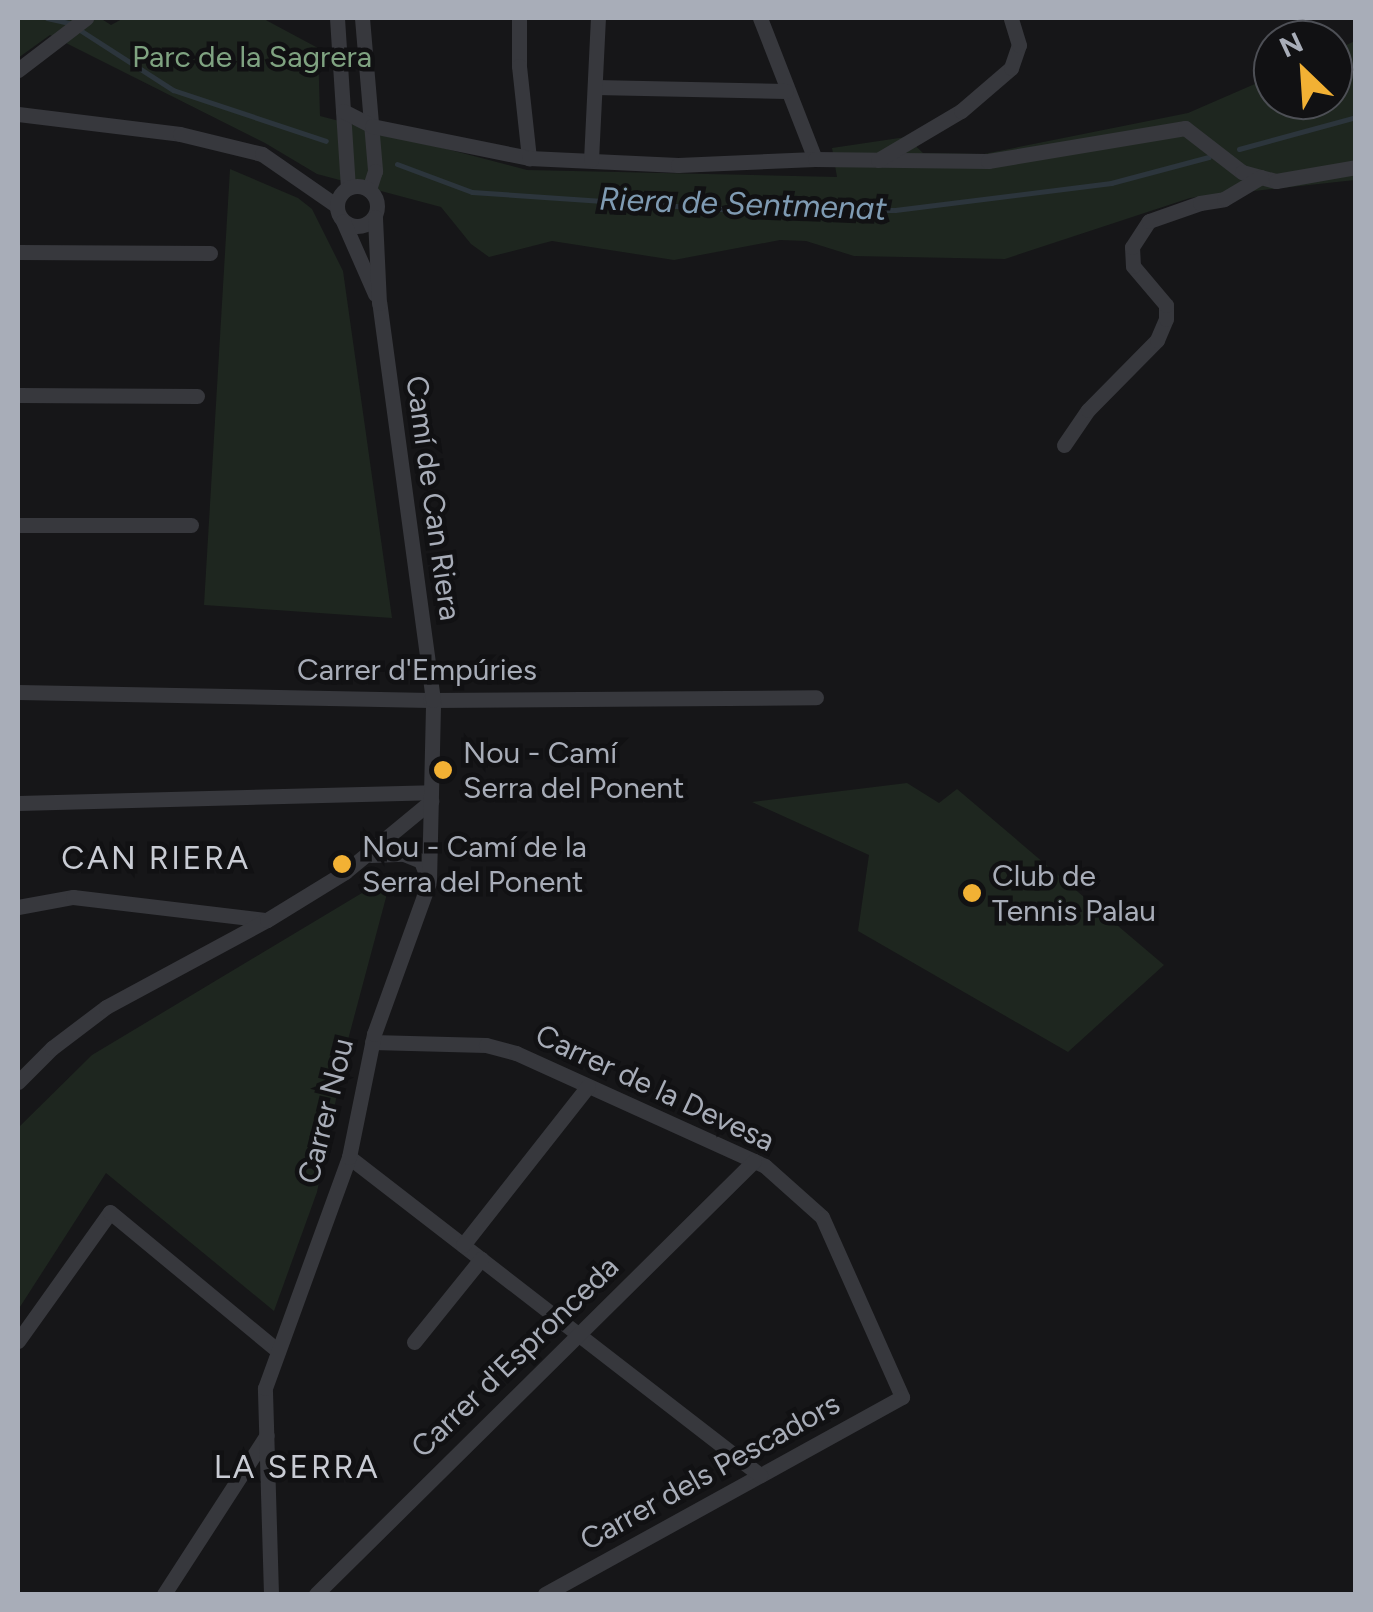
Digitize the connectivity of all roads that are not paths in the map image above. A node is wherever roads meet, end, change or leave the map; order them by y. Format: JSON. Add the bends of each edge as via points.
{"nodes":[{"id":1,"x":86,"y":18,"type":"edge"},
{"id":2,"x":337,"y":18,"type":"edge"},
{"id":3,"x":362,"y":18,"type":"edge"},
{"id":4,"x":518,"y":18,"type":"edge"},
{"id":5,"x":598,"y":18,"type":"edge"},
{"id":6,"x":760,"y":18,"type":"edge"},
{"id":7,"x":1011,"y":18,"type":"edge"},
{"id":8,"x":18,"y":70,"type":"edge"},
{"id":9,"x":595,"y":86,"type":"junction"},
{"id":10,"x":786,"y":91,"type":"junction"},
{"id":11,"x":343,"y":110,"type":"junction"},
{"id":12,"x":18,"y":114,"type":"edge"},
{"id":13,"x":372,"y":126,"type":"junction"},
{"id":14,"x":529,"y":158,"type":"junction"},
{"id":15,"x":815,"y":159,"type":"junction"},
{"id":16,"x":592,"y":160,"type":"junction"},
{"id":17,"x":878,"y":160,"type":"junction"},
{"id":18,"x":1356,"y":167,"type":"edge"},
{"id":19,"x":1261,"y":177,"type":"junction"},
{"id":20,"x":348,"y":188,"type":"junction"},
{"id":21,"x":369,"y":190,"type":"junction"},
{"id":22,"x":340,"y":214,"type":"junction"},
{"id":23,"x":375,"y":217,"type":"junction"},
{"id":24,"x":18,"y":252,"type":"edge"},
{"id":25,"x":210,"y":253,"type":"dead end"},
{"id":26,"x":379,"y":303,"type":"junction"},
{"id":27,"x":18,"y":395,"type":"edge"},
{"id":28,"x":197,"y":396,"type":"dead end"},
{"id":29,"x":1064,"y":445,"type":"dead end"},
{"id":30,"x":18,"y":524,"type":"edge"},
{"id":31,"x":191,"y":525,"type":"dead end"},
{"id":32,"x":18,"y":692,"type":"edge"},
{"id":33,"x":816,"y":698,"type":"dead end"},
{"id":34,"x":433,"y":700,"type":"junction"},
{"id":35,"x":431,"y":797,"type":"junction"},
{"id":36,"x":18,"y":802,"type":"edge"},
{"id":37,"x":371,"y":855,"type":"junction"},
{"id":38,"x":429,"y":882,"type":"junction"},
{"id":39,"x":18,"y":907,"type":"edge"},
{"id":40,"x":267,"y":920,"type":"junction"},
{"id":41,"x":372,"y":1042,"type":"junction"},
{"id":42,"x":18,"y":1082,"type":"edge"},
{"id":43,"x":588,"y":1086,"type":"junction"},
{"id":44,"x":349,"y":1157,"type":"junction"},
{"id":45,"x":754,"y":1161,"type":"junction"},
{"id":46,"x":463,"y":1245,"type":"junction"},
{"id":47,"x":481,"y":1259,"type":"junction"},
{"id":48,"x":578,"y":1334,"type":"junction"},
{"id":49,"x":18,"y":1341,"type":"edge"},
{"id":50,"x":414,"y":1342,"type":"dead end"},
{"id":51,"x":278,"y":1350,"type":"junction"},
{"id":52,"x":902,"y":1397,"type":"joint"},
{"id":53,"x":267,"y":1435,"type":"junction"},
{"id":54,"x":760,"y":1475,"type":"junction"},
{"id":55,"x":164,"y":1594,"type":"edge"},
{"id":56,"x":271,"y":1594,"type":"edge"},
{"id":57,"x":316,"y":1594,"type":"edge"},
{"id":58,"x":545,"y":1594,"type":"edge"}],
"edges":[{"from":1,"to":8,"type":"street"},
{"from":2,"to":11,"type":"street"},
{"from":3,"to":13,"type":"street"},
{"from":4,"to":14,"type":"street"},
{"from":5,"to":9,"type":"street"},
{"from":6,"to":10,"type":"street"},
{"from":7,"to":17,"type":"street","via":[[1019,45],[1011,68],[961,111]]},
{"from":9,"to":10,"type":"street"},
{"from":9,"to":16,"type":"street"},
{"from":10,"to":15,"type":"street"},
{"from":11,"to":13,"type":"street"},
{"from":11,"to":20,"type":"street"},
{"from":12,"to":22,"type":"street","via":[[180,134],[262,154]]},
{"from":13,"to":14,"type":"street"},
{"from":13,"to":21,"type":"street","via":[[375,171]]},
{"from":14,"to":16,"type":"street"},
{"from":15,"to":16,"type":"street","via":[[678,165]]},
{"from":15,"to":17,"type":"street"},
{"from":17,"to":19,"type":"street","via":[[988,161],[1185,128],[1242,172]]},
{"from":18,"to":19,"type":"street","via":[[1276,181]]},
{"from":19,"to":29,"type":"street","via":[[1224,199],[1149,221],[1132,247],[1133,266],[1166,305],[1162,330]]},
{"from":20,"to":21,"type":"street"},
{"from":20,"to":22,"type":"street"},
{"from":21,"to":23,"type":"street","via":[[377,201]]},
{"from":22,"to":23,"type":"street","via":[[360,227]]},
{"from":22,"to":26,"type":"street","name":"Camí de Can Riera"},
{"from":23,"to":26,"type":"street","name":"Camí de Can Riera"},
{"from":24,"to":25,"type":"street"},
{"from":26,"to":34,"type":"street","name":"Camí de Can Riera"},
{"from":27,"to":28,"type":"street"},
{"from":30,"to":31,"type":"street"},
{"from":32,"to":34,"type":"street","name":"Carrer d'Empúries"},
{"from":33,"to":34,"type":"street","name":"Carrer d'Empúries"},
{"from":34,"to":35,"type":"street","name":"Carrer Nou"},
{"from":35,"to":36,"type":"street"},
{"from":35,"to":37,"type":"street"},
{"from":35,"to":38,"type":"street","name":"Carrer Nou"},
{"from":37,"to":38,"type":"street","via":[[404,854],[420,861]]},
{"from":37,"to":40,"type":"street"},
{"from":38,"to":41,"type":"street","name":"Carrer Nou"},
{"from":39,"to":40,"type":"street","via":[[73,896]]},
{"from":40,"to":42,"type":"street","via":[[106,1007]]},
{"from":41,"to":43,"type":"street","name":"Carrer de la Devesa","via":[[486,1044]]},
{"from":41,"to":44,"type":"street","name":"Carrer Nou"},
{"from":43,"to":45,"type":"street","name":"Carrer de la Devesa"},
{"from":43,"to":46,"type":"street"},
{"from":44,"to":46,"type":"street"},
{"from":44,"to":51,"type":"street","name":"Carrer Nou"},
{"from":45,"to":48,"type":"street","name":"Carrer d'Espronceda"},
{"from":45,"to":52,"type":"street","name":"Carrer de la Devesa","via":[[822,1218]]},
{"from":46,"to":47,"type":"street"},
{"from":47,"to":48,"type":"street"},
{"from":47,"to":50,"type":"street"},
{"from":48,"to":54,"type":"street"},
{"from":48,"to":57,"type":"street","name":"Carrer d'Espronceda"},
{"from":49,"to":51,"type":"street","via":[[110,1212]]},
{"from":51,"to":53,"type":"street","name":"Carrer Nou","via":[[265,1388]]},
{"from":52,"to":54,"type":"street","name":"Carrer dels Pescadors"},
{"from":53,"to":55,"type":"street"},
{"from":53,"to":56,"type":"street","name":"Carrer Nou"},
{"from":54,"to":58,"type":"street","name":"Carrer dels Pescadors"}]}
